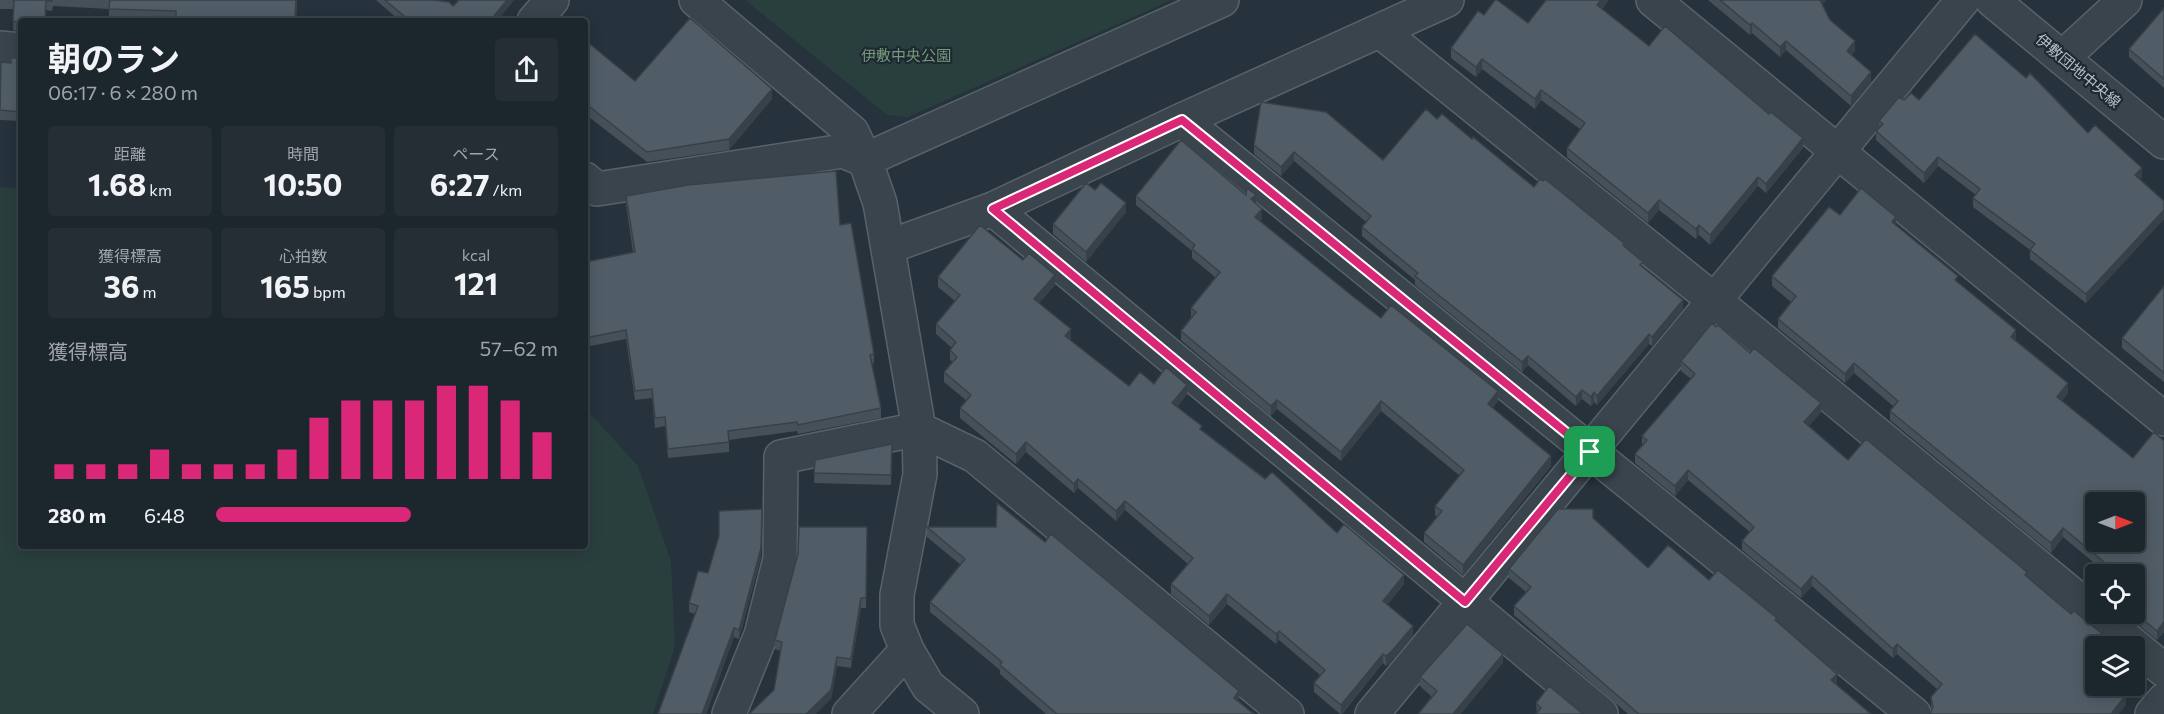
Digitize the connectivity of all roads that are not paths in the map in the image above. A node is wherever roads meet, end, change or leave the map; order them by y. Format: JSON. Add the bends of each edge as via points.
{"nodes":[{"id":1,"x":552,"y":0,"type":"edge"},
{"id":2,"x":696,"y":0,"type":"edge"},
{"id":3,"x":1222,"y":0,"type":"edge"},
{"id":4,"x":1447,"y":0,"type":"edge"},
{"id":5,"x":1653,"y":0,"type":"edge"},
{"id":6,"x":1963,"y":0,"type":"edge"},
{"id":7,"x":1992,"y":0,"type":"edge"},
{"id":8,"x":2125,"y":0,"type":"edge"},
{"id":9,"x":537,"y":18,"type":"edge"},
{"id":10,"x":1380,"y":31,"type":"junction"},
{"id":11,"x":0,"y":48,"type":"edge"},
{"id":12,"x":18,"y":50,"type":"edge"},
{"id":13,"x":2062,"y":58,"type":"junction"},
{"id":14,"x":1182,"y":120,"type":"junction"},
{"id":15,"x":2164,"y":142,"type":"edge"},
{"id":16,"x":1838,"y":151,"type":"junction"},
{"id":17,"x":865,"y":160,"type":"junction"},
{"id":18,"x":588,"y":182,"type":"edge"},
{"id":19,"x":993,"y":209,"type":"junction"},
{"id":20,"x":888,"y":247,"type":"junction"},
{"id":21,"x":1715,"y":302,"type":"junction"},
{"id":22,"x":2164,"y":419,"type":"edge"},
{"id":23,"x":919,"y":429,"type":"junction"},
{"id":24,"x":1590,"y":452,"type":"junction"},
{"id":25,"x":1465,"y":602,"type":"junction"},
{"id":26,"x":907,"y":650,"type":"junction"},
{"id":27,"x":2164,"y":670,"type":"edge"},
{"id":28,"x":2164,"y":699,"type":"edge"},
{"id":29,"x":729,"y":714,"type":"edge"},
{"id":30,"x":849,"y":714,"type":"edge"},
{"id":31,"x":962,"y":714,"type":"edge"},
{"id":32,"x":1287,"y":714,"type":"edge"},
{"id":33,"x":1372,"y":714,"type":"edge"},
{"id":34,"x":1601,"y":714,"type":"edge"},
{"id":35,"x":1914,"y":714,"type":"edge"},
{"id":36,"x":2152,"y":714,"type":"edge"}],
"edges":[{"from":1,"to":9,"type":"street"},
{"from":2,"to":17,"type":"street","via":[[852,132]]},
{"from":3,"to":17,"type":"street"},
{"from":4,"to":10,"type":"street"},
{"from":5,"to":16,"type":"street"},
{"from":6,"to":16,"type":"street"},
{"from":7,"to":13,"type":"street","name":"伊敷団地中央線"},
{"from":8,"to":13,"type":"street"},
{"from":10,"to":14,"type":"street"},
{"from":10,"to":21,"type":"street"},
{"from":11,"to":12,"type":"street"},
{"from":13,"to":15,"type":"street","name":"伊敷団地中央線"},
{"from":14,"to":19,"type":"street"},
{"from":14,"to":24,"type":"street"},
{"from":16,"to":21,"type":"street"},
{"from":16,"to":22,"type":"street"},
{"from":17,"to":18,"type":"street","via":[[843,151],[597,189]]},
{"from":17,"to":20,"type":"street","via":[[880,203]]},
{"from":19,"to":20,"type":"street"},
{"from":19,"to":25,"type":"street"},
{"from":20,"to":23,"type":"street"},
{"from":21,"to":24,"type":"street"},
{"from":21,"to":27,"type":"street"},
{"from":23,"to":26,"type":"street","via":[[920,474],[897,595],[897,625]]},
{"from":23,"to":29,"type":"street","via":[[781,457],[780,559],[761,635]]},
{"from":23,"to":32,"type":"street","via":[[975,456]]},
{"from":24,"to":25,"type":"street"},
{"from":24,"to":35,"type":"street"},
{"from":25,"to":33,"type":"street"},
{"from":25,"to":34,"type":"street"},
{"from":26,"to":30,"type":"street"},
{"from":26,"to":31,"type":"street","via":[[928,686]]},
{"from":28,"to":36,"type":"street"}]}
